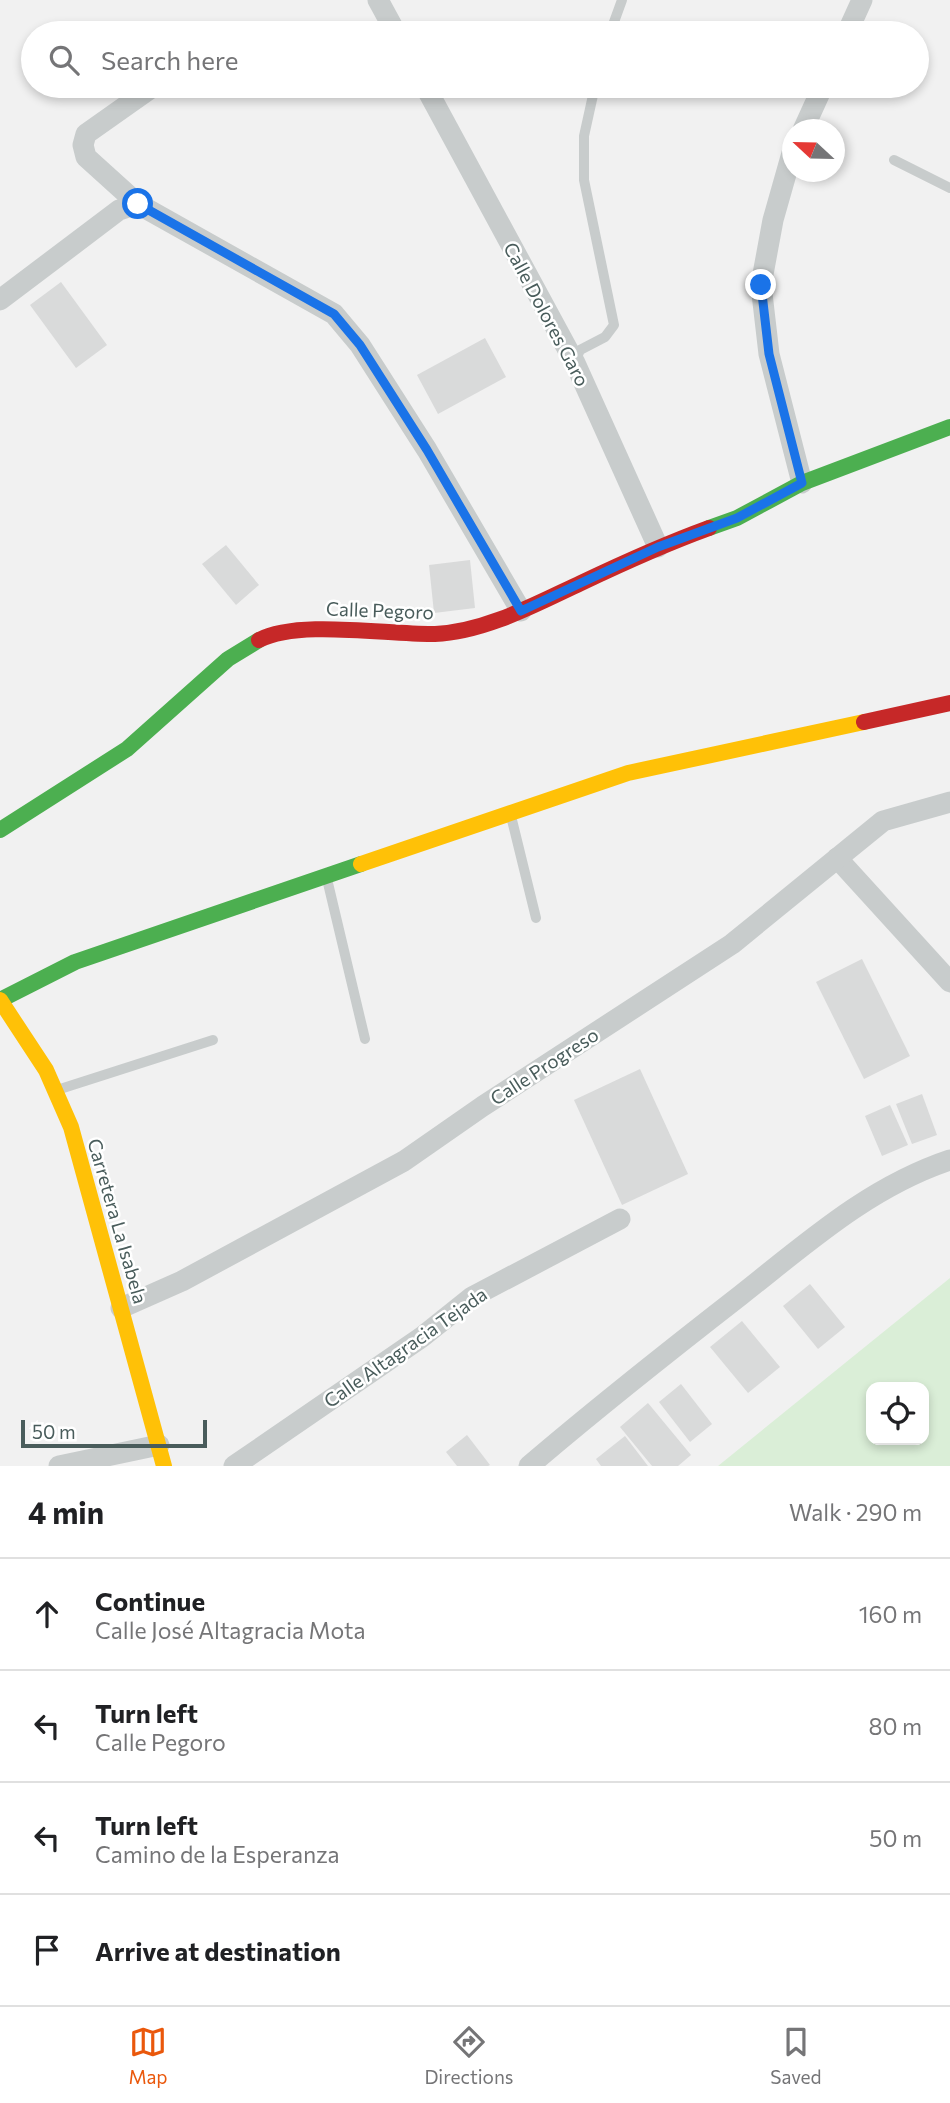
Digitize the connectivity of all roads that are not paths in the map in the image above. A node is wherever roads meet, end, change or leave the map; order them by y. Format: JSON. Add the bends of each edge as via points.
{"nodes":[{"id":1,"x":378,"y":0,"type":"edge"},
{"id":2,"x":622,"y":0,"type":"edge"},
{"id":3,"x":862,"y":0,"type":"edge"},
{"id":4,"x":389,"y":21,"type":"edge"},
{"id":5,"x":614,"y":21,"type":"edge"},
{"id":6,"x":852,"y":21,"type":"edge"},
{"id":7,"x":138,"y":98,"type":"edge"},
{"id":8,"x":431,"y":98,"type":"edge"},
{"id":9,"x":592,"y":98,"type":"edge"},
{"id":10,"x":818,"y":98,"type":"edge"},
{"id":11,"x":808,"y":119,"type":"edge"},
{"id":12,"x":894,"y":160,"type":"dead end"},
{"id":13,"x":784,"y":182,"type":"edge"},
{"id":14,"x":950,"y":188,"type":"edge"},
{"id":15,"x":138,"y":204,"type":"junction"},
{"id":16,"x":0,"y":300,"type":"edge"},
{"id":17,"x":575,"y":363,"type":"junction"},
{"id":18,"x":950,"y":427,"type":"edge"},
{"id":19,"x":802,"y":483,"type":"junction"},
{"id":20,"x":658,"y":547,"type":"junction"},
{"id":21,"x":521,"y":611,"type":"junction"},
{"id":22,"x":950,"y":703,"type":"edge"},
{"id":23,"x":950,"y":802,"type":"edge"},
{"id":24,"x":511,"y":814,"type":"junction"},
{"id":25,"x":0,"y":830,"type":"edge"},
{"id":26,"x":837,"y":858,"type":"junction"},
{"id":27,"x":327,"y":877,"type":"junction"},
{"id":28,"x":536,"y":918,"type":"dead end"},
{"id":29,"x":950,"y":982,"type":"edge"},
{"id":30,"x":0,"y":1000,"type":"edge"},
{"id":31,"x":214,"y":1040,"type":"dead end"},
{"id":32,"x":365,"y":1040,"type":"dead end"},
{"id":33,"x":55,"y":1091,"type":"junction"},
{"id":34,"x":950,"y":1160,"type":"edge"},
{"id":35,"x":620,"y":1220,"type":"dead end"},
{"id":36,"x":121,"y":1308,"type":"junction"},
{"id":37,"x":159,"y":1445,"type":"junction"},
{"id":38,"x":59,"y":1466,"type":"edge"},
{"id":39,"x":164,"y":1466,"type":"edge"},
{"id":40,"x":234,"y":1466,"type":"edge"},
{"id":41,"x":528,"y":1466,"type":"edge"}],
"edges":[{"from":1,"to":4,"type":"street"},
{"from":2,"to":5,"type":"lane"},
{"from":3,"to":6,"type":"street"},
{"from":7,"to":15,"type":"street","via":[[86,134],[83,145],[86,157]]},
{"from":8,"to":17,"type":"street","name":"Calle Dolores Garo"},
{"from":9,"to":17,"type":"lane","via":[[583,136],[584,180],[614,325],[606,337],[580,350]]},
{"from":10,"to":11,"type":"street"},
{"from":12,"to":14,"type":"lane"},
{"from":13,"to":19,"type":"street","via":[[761,285],[769,354]]},
{"from":15,"to":16,"type":"street","via":[[119,210]]},
{"from":15,"to":21,"type":"street","via":[[334,314],[360,345],[427,450]]},
{"from":17,"to":20,"type":"street","name":"Calle Dolores Garo"},
{"from":18,"to":19,"type":"street","name":"Calle Pegoro"},
{"from":19,"to":20,"type":"street","name":"Calle Pegoro","via":[[737,518]]},
{"from":20,"to":21,"type":"street","name":"Calle Pegoro"},
{"from":21,"to":25,"type":"street","name":"Calle Pegoro","via":[[437,634],[317,629],[263,638],[228,659],[127,749]]},
{"from":22,"to":24,"type":"street","via":[[628,773]]},
{"from":23,"to":26,"type":"street","name":"Calle Progreso","via":[[883,821]]},
{"from":24,"to":27,"type":"street"},
{"from":24,"to":28,"type":"lane"},
{"from":26,"to":29,"type":"street"},
{"from":26,"to":36,"type":"street","name":"Calle Progreso","via":[[732,944],[404,1161],[182,1281]]},
{"from":27,"to":30,"type":"street","via":[[75,962]]},
{"from":27,"to":32,"type":"lane"},
{"from":30,"to":33,"type":"street","name":"Carretera La Isabela"},
{"from":31,"to":33,"type":"lane"},
{"from":33,"to":36,"type":"street","name":"Carretera La Isabela","via":[[71,1127]]},
{"from":34,"to":41,"type":"street","via":[[915,1171],[863,1199]]},
{"from":35,"to":40,"type":"street","name":"Calle Altagracia Tejada","via":[[472,1297],[422,1337]]},
{"from":36,"to":37,"type":"street","name":"Carretera La Isabela"},
{"from":37,"to":38,"type":"street"},
{"from":37,"to":39,"type":"street","name":"Carretera La Isabela"}]}
